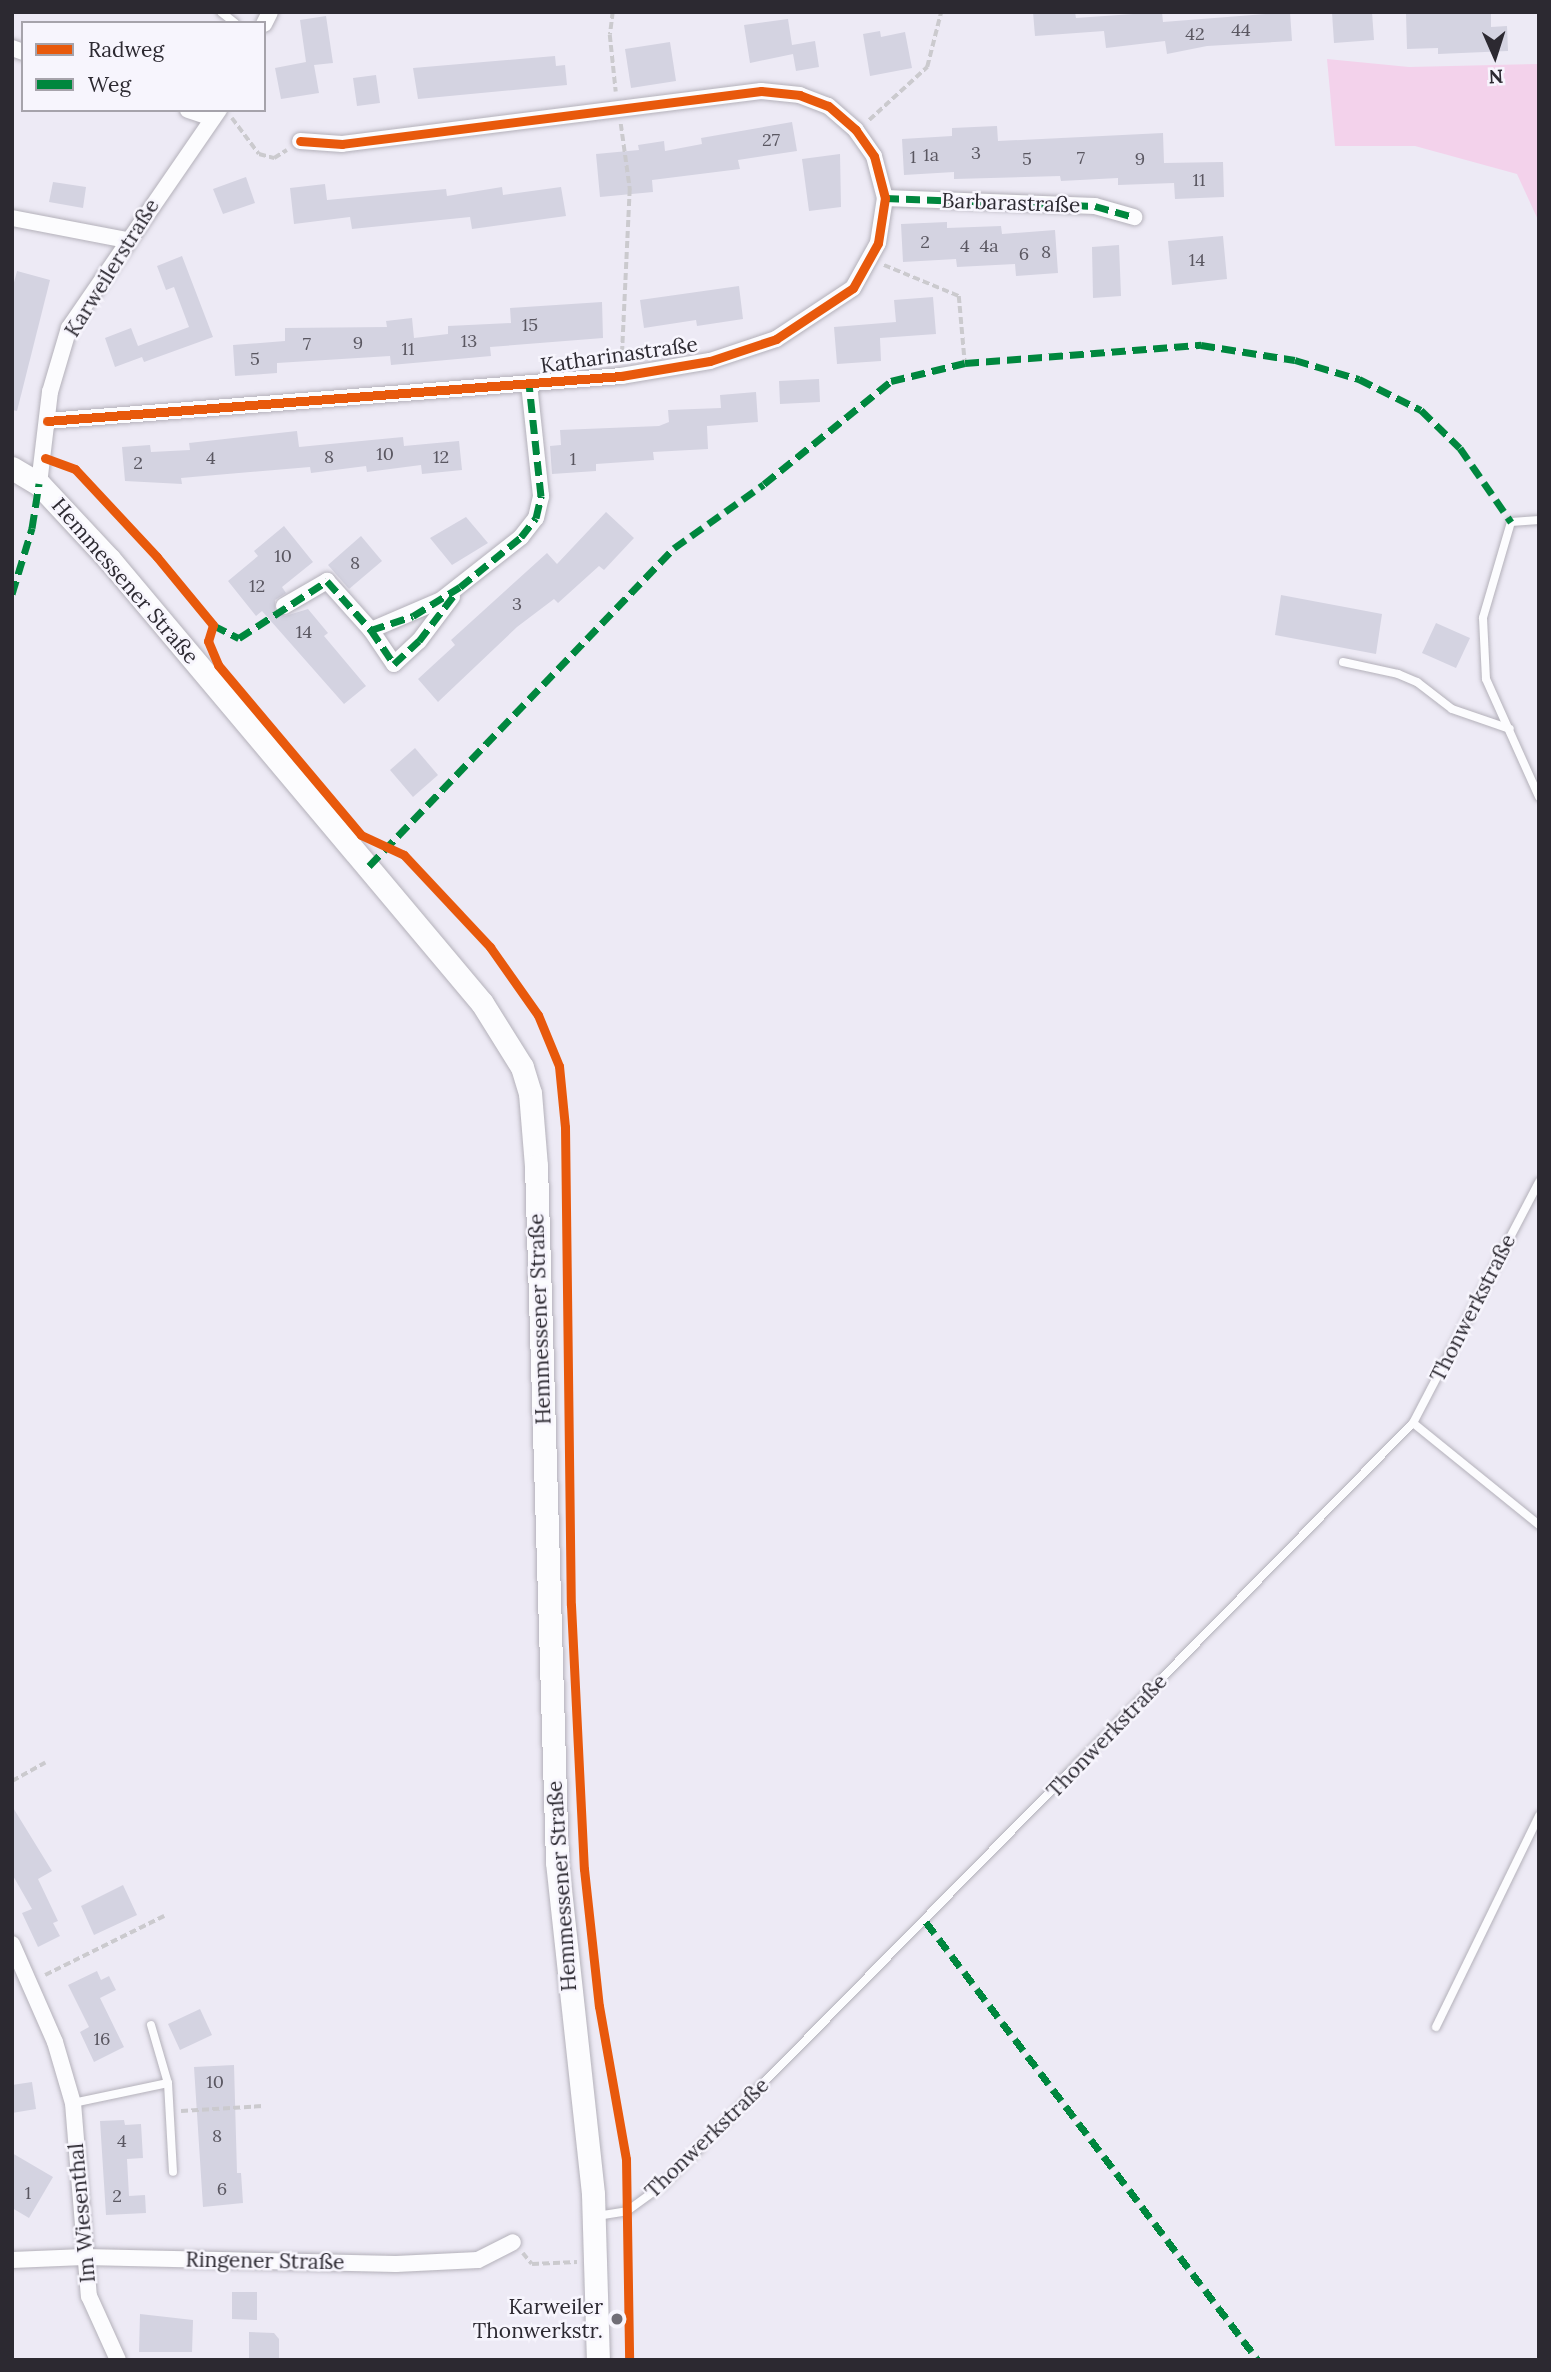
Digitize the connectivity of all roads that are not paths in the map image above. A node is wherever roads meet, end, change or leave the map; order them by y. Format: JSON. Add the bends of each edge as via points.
{"nodes":[{"id":1,"x":217,"y":114,"type":"edge"},
{"id":2,"x":300,"y":141,"type":"road end"},
{"id":3,"x":886,"y":198,"type":"junction"},
{"id":4,"x":1134,"y":217,"type":"dead end"},
{"id":5,"x":12,"y":218,"type":"edge"},
{"id":6,"x":125,"y":240,"type":"junction"},
{"id":7,"x":529,"y":384,"type":"junction"},
{"id":8,"x":47,"y":421,"type":"junction"},
{"id":9,"x":12,"y":468,"type":"edge"},
{"id":10,"x":39,"y":484,"type":"junction"},
{"id":11,"x":1539,"y":520,"type":"edge"},
{"id":12,"x":460,"y":587,"type":"junction"},
{"id":13,"x":284,"y":606,"type":"dead end"},
{"id":14,"x":372,"y":630,"type":"junction"},
{"id":15,"x":1343,"y":662,"type":"dead end"},
{"id":16,"x":1510,"y":729,"type":"junction"},
{"id":17,"x":1539,"y":797,"type":"edge"},
{"id":18,"x":1539,"y":1182,"type":"edge"},
{"id":19,"x":1413,"y":1423,"type":"junction"},
{"id":20,"x":1539,"y":1525,"type":"edge"},
{"id":21,"x":1539,"y":1816,"type":"edge"},
{"id":22,"x":14,"y":1949,"type":"edge"},
{"id":23,"x":151,"y":2025,"type":"dead end"},
{"id":24,"x":1436,"y":2027,"type":"dead end"},
{"id":25,"x":168,"y":2083,"type":"junction"},
{"id":26,"x":73,"y":2103,"type":"junction"},
{"id":27,"x":173,"y":2172,"type":"dead end"},
{"id":28,"x":594,"y":2216,"type":"junction"},
{"id":29,"x":513,"y":2242,"type":"road end"},
{"id":30,"x":84,"y":2257,"type":"junction"},
{"id":31,"x":12,"y":2260,"type":"edge"},
{"id":32,"x":118,"y":2360,"type":"edge"},
{"id":33,"x":598,"y":2360,"type":"edge"}],
"edges":[{"from":1,"to":6,"type":"street","name":"Karweilerstraße"},
{"from":2,"to":3,"type":"street","name":"Katharinastraße","via":[[342,144],[761,91],[800,95],[828,106],[856,130],[874,156]]},
{"from":3,"to":4,"type":"street","name":"Barbarastraße","via":[[1094,206]]},
{"from":3,"to":7,"type":"street","name":"Katharinastraße","via":[[872,258],[853,288],[776,339],[709,361],[621,376]]},
{"from":5,"to":6,"type":"street"},
{"from":6,"to":8,"type":"street","name":"Karweilerstraße","via":[[69,328],[50,392]]},
{"from":7,"to":8,"type":"street","name":"Katharinastraße"},
{"from":7,"to":12,"type":"street","via":[[541,496],[536,518],[521,537]]},
{"from":8,"to":10,"type":"street","name":"Karweilerstraße"},
{"from":9,"to":10,"type":"main road","name":"Hemmessener Straße"},
{"from":10,"to":28,"type":"main road","name":"Hemmessener Straße","via":[[109,559],[482,1003],[522,1067],[532,1107],[536,1166],[557,1862]]},
{"from":11,"to":16,"type":"lane","via":[[1511,522],[1483,618],[1486,679]]},
{"from":12,"to":14,"type":"street","via":[[413,616]]},
{"from":12,"to":14,"type":"street","via":[[419,641],[394,664]]},
{"from":13,"to":14,"type":"street","via":[[327,581]]},
{"from":15,"to":16,"type":"lane","via":[[1398,674],[1452,709]]},
{"from":16,"to":17,"type":"lane"},
{"from":18,"to":19,"type":"lane","name":"Thonwerkstraße"},
{"from":19,"to":20,"type":"lane"},
{"from":19,"to":28,"type":"lane","name":"Thonwerkstraße","via":[[664,2184],[626,2211]]},
{"from":21,"to":24,"type":"lane"},
{"from":22,"to":26,"type":"street","name":"Im Wiesenthal","via":[[55,2042]]},
{"from":23,"to":25,"type":"lane"},
{"from":25,"to":26,"type":"lane"},
{"from":25,"to":27,"type":"lane"},
{"from":26,"to":30,"type":"street","name":"Im Wiesenthal"},
{"from":28,"to":33,"type":"main road","name":"Hemmessener Straße"},
{"from":29,"to":30,"type":"street","name":"Ringener Straße","via":[[478,2260],[396,2264]]},
{"from":30,"to":31,"type":"street","name":"Ringener Straße"},
{"from":30,"to":32,"type":"street","name":"Im Wiesenthal","via":[[89,2296]]}]}
